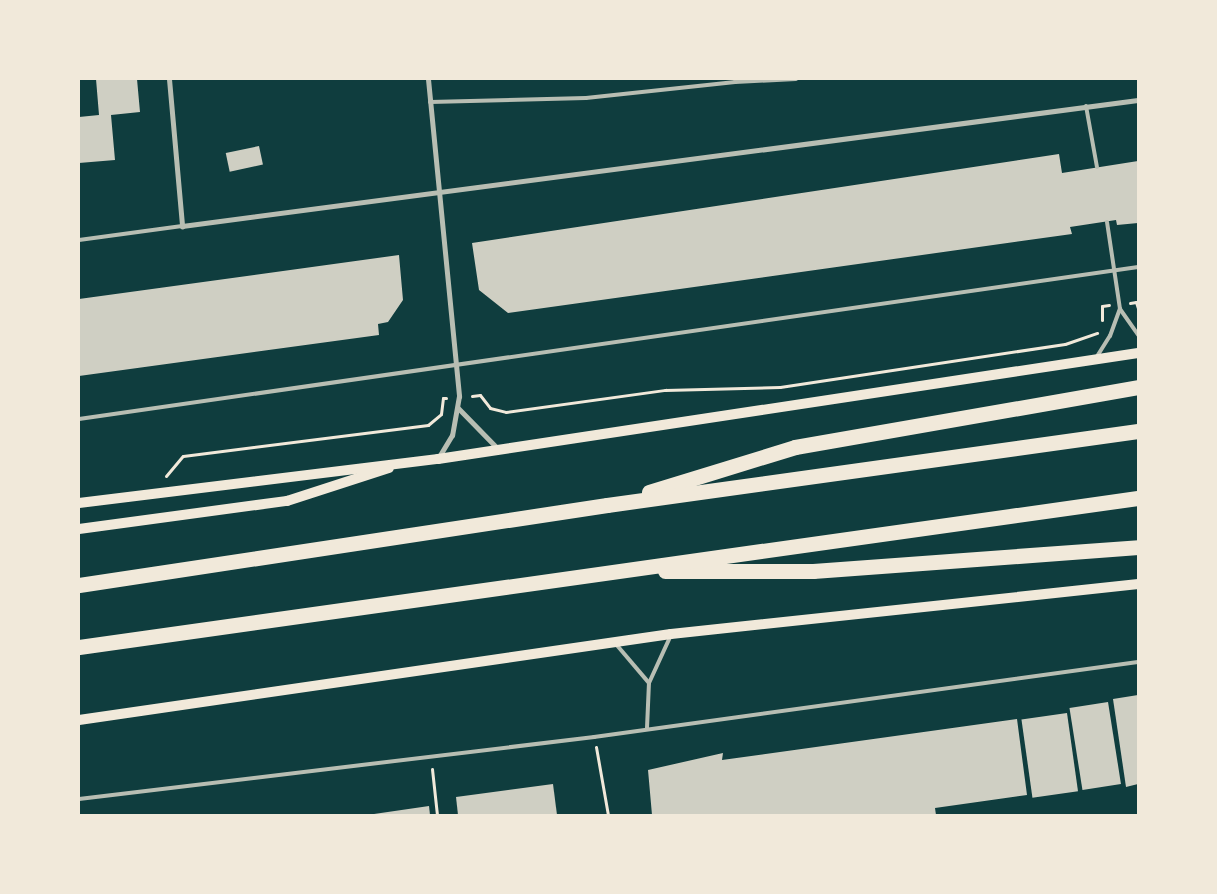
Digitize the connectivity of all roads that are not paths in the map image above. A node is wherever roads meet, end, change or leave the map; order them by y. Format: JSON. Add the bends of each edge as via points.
{"nodes":[{"id":1,"x":169,"y":79,"type":"edge"},
{"id":2,"x":428,"y":79,"type":"edge"},
{"id":3,"x":796,"y":79,"type":"edge"},
{"id":4,"x":736,"y":80,"type":"edge"},
{"id":5,"x":1138,"y":100,"type":"edge"},
{"id":6,"x":430,"y":102,"type":"junction"},
{"id":7,"x":1086,"y":106,"type":"junction"},
{"id":8,"x":1097,"y":167,"type":"dead end"},
{"id":9,"x":436,"y":191,"type":"junction"},
{"id":10,"x":1107,"y":222,"type":"dead end"},
{"id":11,"x":182,"y":226,"type":"junction"},
{"id":12,"x":79,"y":240,"type":"edge"},
{"id":13,"x":1138,"y":267,"type":"edge"},
{"id":14,"x":1116,"y":270,"type":"junction"},
{"id":15,"x":1120,"y":309,"type":"junction"},
{"id":16,"x":1138,"y":335,"type":"edge"},
{"id":17,"x":1138,"y":353,"type":"edge"},
{"id":18,"x":1095,"y":360,"type":"junction"},
{"id":19,"x":456,"y":364,"type":"junction"},
{"id":20,"x":1138,"y":387,"type":"edge"},
{"id":21,"x":458,"y":408,"type":"junction"},
{"id":22,"x":79,"y":418,"type":"edge"},
{"id":23,"x":1138,"y":431,"type":"edge"},
{"id":24,"x":499,"y":450,"type":"junction"},
{"id":25,"x":438,"y":459,"type":"junction"},
{"id":26,"x":402,"y":462,"type":"junction"},
{"id":27,"x":1138,"y":498,"type":"edge"},
{"id":28,"x":79,"y":503,"type":"edge"},
{"id":29,"x":607,"y":505,"type":"junction"},
{"id":30,"x":79,"y":529,"type":"edge"},
{"id":31,"x":1138,"y":547,"type":"edge"},
{"id":32,"x":608,"y":571,"type":"junction"},
{"id":33,"x":1138,"y":584,"type":"edge"},
{"id":34,"x":79,"y":585,"type":"edge"},
{"id":35,"x":671,"y":634,"type":"junction"},
{"id":36,"x":614,"y":642,"type":"junction"},
{"id":37,"x":79,"y":647,"type":"edge"},
{"id":38,"x":1138,"y":662,"type":"edge"},
{"id":39,"x":649,"y":683,"type":"junction"},
{"id":40,"x":80,"y":720,"type":"edge"},
{"id":41,"x":647,"y":728,"type":"junction"},
{"id":42,"x":79,"y":798,"type":"edge"}],
"edges":[{"from":1,"to":11,"type":"street"},
{"from":2,"to":6,"type":"street"},
{"from":3,"to":4,"type":"lane"},
{"from":4,"to":6,"type":"lane","via":[[586,98]]},
{"from":5,"to":7,"type":"street"},
{"from":6,"to":9,"type":"street"},
{"from":7,"to":8,"type":"lane"},
{"from":7,"to":9,"type":"street"},
{"from":9,"to":11,"type":"street"},
{"from":9,"to":19,"type":"street"},
{"from":10,"to":14,"type":"lane"},
{"from":11,"to":12,"type":"lane"},
{"from":13,"to":14,"type":"lane"},
{"from":14,"to":15,"type":"lane"},
{"from":14,"to":19,"type":"lane"},
{"from":15,"to":16,"type":"lane"},
{"from":15,"to":18,"type":"lane","via":[[1110,336]]},
{"from":17,"to":18,"type":"main road"},
{"from":18,"to":24,"type":"main road"},
{"from":19,"to":21,"type":"street"},
{"from":19,"to":22,"type":"lane"},
{"from":20,"to":29,"type":"highway","via":[[795,447]]},
{"from":21,"to":24,"type":"street"},
{"from":21,"to":25,"type":"street","via":[[452,435]]},
{"from":23,"to":29,"type":"highway"},
{"from":24,"to":25,"type":"main road"},
{"from":25,"to":26,"type":"main road"},
{"from":26,"to":28,"type":"main road"},
{"from":26,"to":30,"type":"main road","via":[[358,480],[288,501]]},
{"from":27,"to":32,"type":"highway"},
{"from":29,"to":34,"type":"highway"},
{"from":31,"to":32,"type":"highway","via":[[813,571]]},
{"from":32,"to":37,"type":"highway"},
{"from":33,"to":35,"type":"main road"},
{"from":35,"to":36,"type":"main road"},
{"from":35,"to":39,"type":"lane"},
{"from":36,"to":39,"type":"lane"},
{"from":36,"to":40,"type":"main road"},
{"from":38,"to":41,"type":"lane"},
{"from":39,"to":41,"type":"lane"},
{"from":41,"to":42,"type":"lane"}]}
